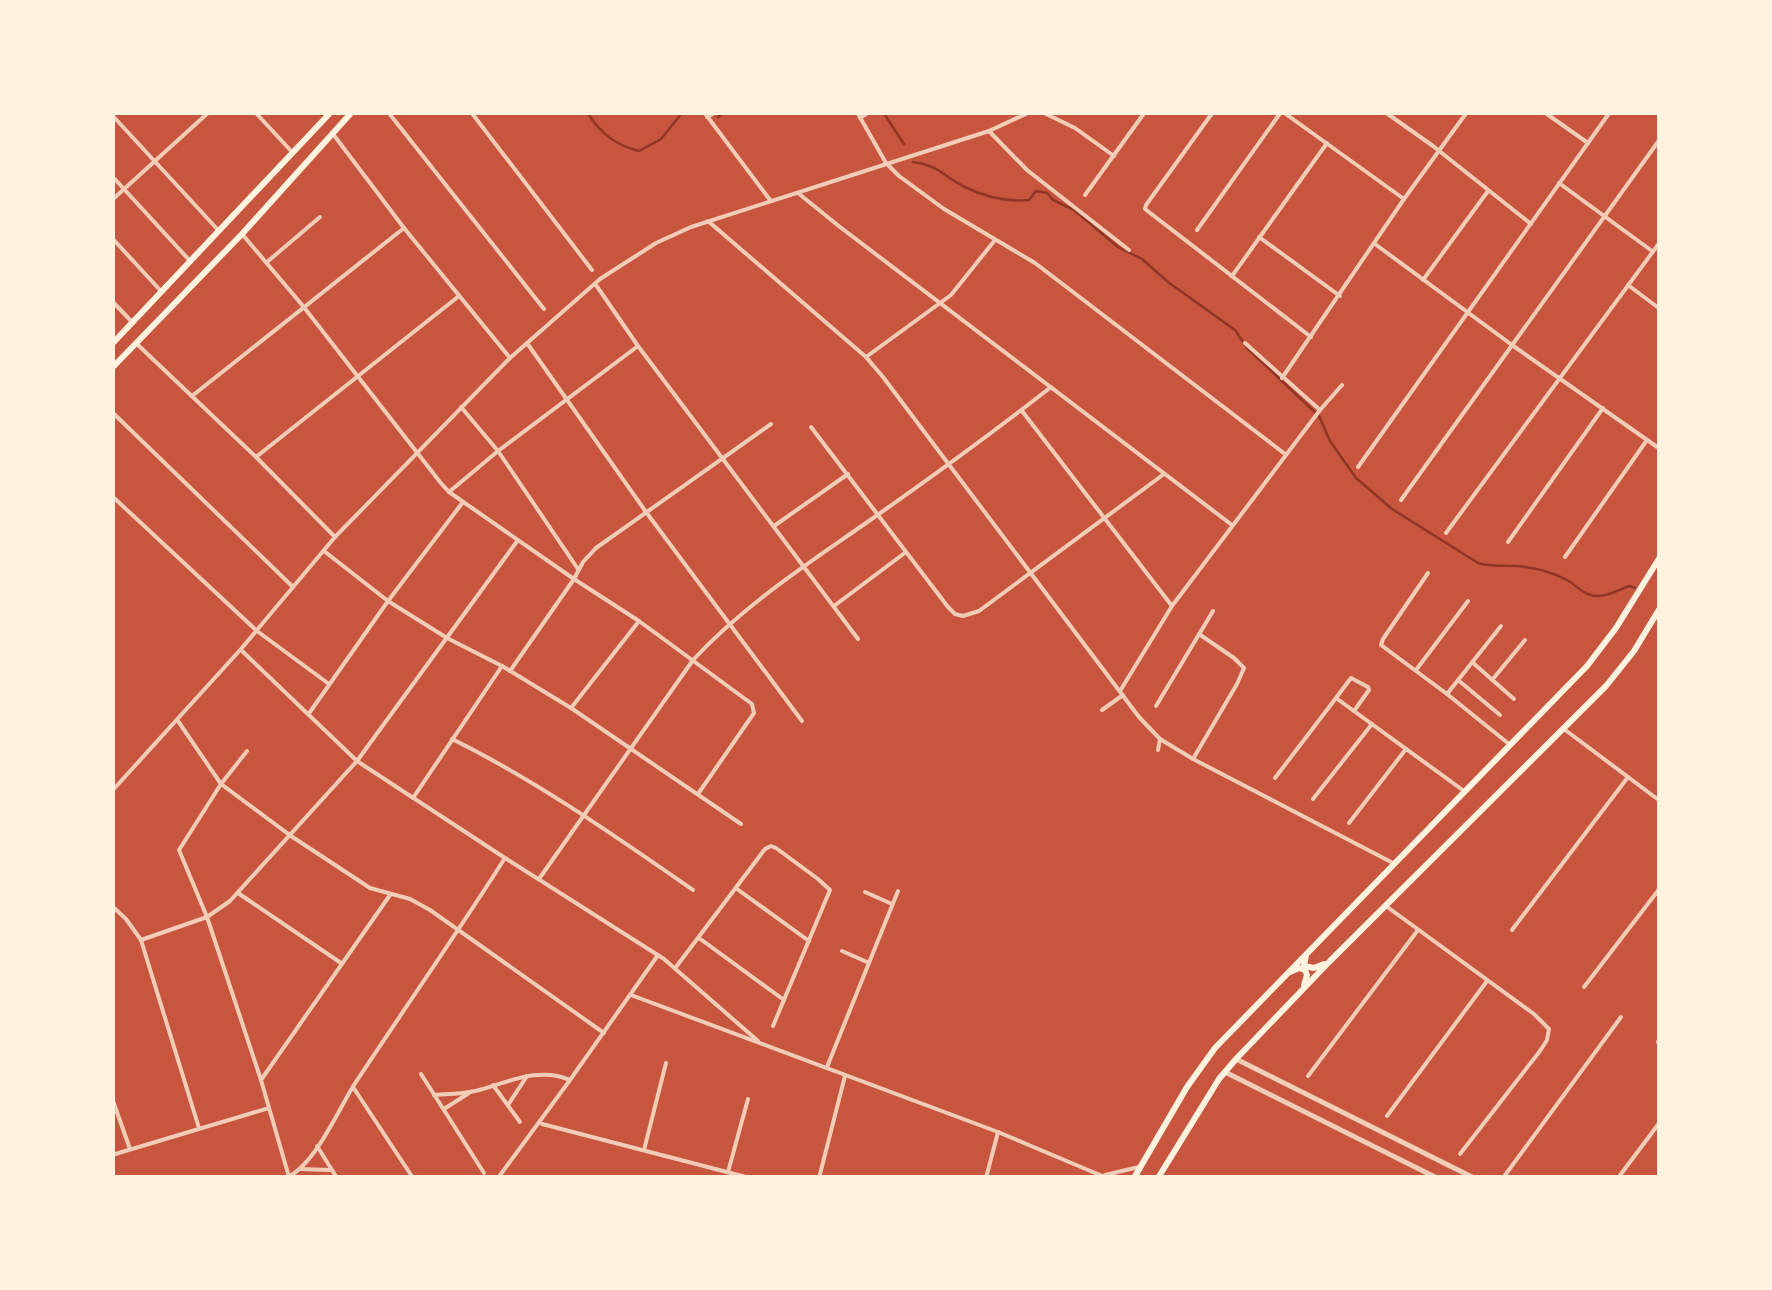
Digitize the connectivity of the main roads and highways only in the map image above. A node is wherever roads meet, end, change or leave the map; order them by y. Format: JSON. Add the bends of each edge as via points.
{"nodes":[{"id":1,"x":331,"y":112,"type":"edge"},
{"id":2,"x":352,"y":112,"type":"edge"},
{"id":3,"x":262,"y":184,"type":"junction"},
{"id":4,"x":274,"y":197,"type":"junction"},
{"id":5,"x":112,"y":344,"type":"edge"},
{"id":6,"x":112,"y":368,"type":"edge"},
{"id":7,"x":1660,"y":556,"type":"edge"},
{"id":8,"x":1660,"y":608,"type":"edge"},
{"id":9,"x":1308,"y":952,"type":"junction"},
{"id":10,"x":1330,"y":961,"type":"junction"},
{"id":11,"x":1282,"y":977,"type":"junction"},
{"id":12,"x":1298,"y":994,"type":"junction"},
{"id":13,"x":1134,"y":1178,"type":"edge"},
{"id":14,"x":1158,"y":1178,"type":"edge"}],
"edges":[{"from":1,"to":3,"type":"main road"},
{"from":2,"to":4,"type":"main road"},
{"from":3,"to":4,"type":"main road"},
{"from":3,"to":5,"type":"main road"},
{"from":4,"to":6,"type":"main road"},
{"from":7,"to":9,"type":"main road","via":[[1604,645]]},
{"from":8,"to":10,"type":"main road","via":[[1621,670]]},
{"from":9,"to":10,"type":"main road","via":[[1304,966]]},
{"from":9,"to":11,"type":"main road"},
{"from":10,"to":12,"type":"main road"},
{"from":11,"to":12,"type":"main road","via":[[1305,970]]},
{"from":11,"to":13,"type":"main road","via":[[1199,1068]]},
{"from":12,"to":14,"type":"main road","via":[[1225,1072]]}]}
